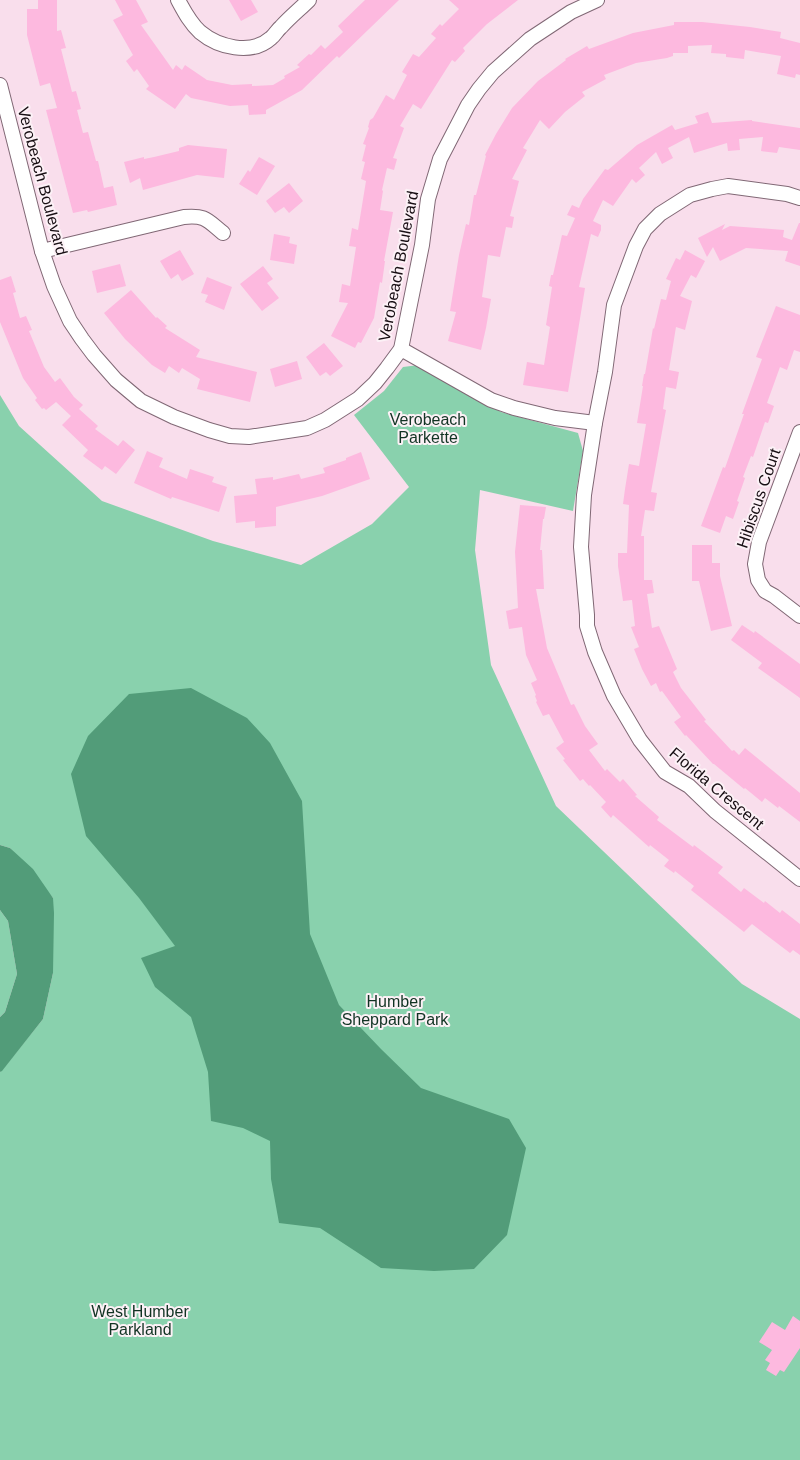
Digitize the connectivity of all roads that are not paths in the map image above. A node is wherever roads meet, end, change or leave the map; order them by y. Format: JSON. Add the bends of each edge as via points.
{"nodes":[{"id":1,"x":178,"y":0,"type":"edge"},
{"id":2,"x":309,"y":0,"type":"edge"},
{"id":3,"x":597,"y":0,"type":"edge"},
{"id":4,"x":0,"y":86,"type":"edge"},
{"id":5,"x":800,"y":198,"type":"edge"},
{"id":6,"x":223,"y":233,"type":"dead end"},
{"id":7,"x":42,"y":251,"type":"junction"},
{"id":8,"x":401,"y":349,"type":"junction"},
{"id":9,"x":595,"y":423,"type":"junction"},
{"id":10,"x":800,"y":432,"type":"edge"},
{"id":11,"x":800,"y":616,"type":"edge"},
{"id":12,"x":800,"y":879,"type":"edge"}],
"edges":[{"from":1,"to":2,"type":"street","via":[[200,32],[231,47],[246,48],[259,46],[271,39]]},
{"from":3,"to":8,"type":"street","name":"Verobeach Boulevard","via":[[571,12],[530,39],[493,72],[468,105],[440,159],[428,198],[422,246]]},
{"from":4,"to":7,"type":"street","name":"Verobeach Boulevard"},
{"from":5,"to":9,"type":"street","name":"Florida Crescent","via":[[728,186],[712,189],[681,200],[645,229],[614,305]]},
{"from":6,"to":7,"type":"street","via":[[207,219],[190,216]]},
{"from":7,"to":8,"type":"street","name":"Verobeach Boulevard","via":[[70,321],[116,380],[141,401],[158,410],[230,436],[249,437],[307,428],[325,420],[375,384]]},
{"from":8,"to":9,"type":"street","via":[[491,400],[555,418]]},
{"from":9,"to":12,"type":"street","name":"Florida Crescent","via":[[584,495],[582,547],[587,626],[614,696],[640,740],[665,772],[689,786]]},
{"from":10,"to":11,"type":"street","name":"Hibiscus Court","via":[[759,542],[755,564],[758,580],[765,591]]}]}
